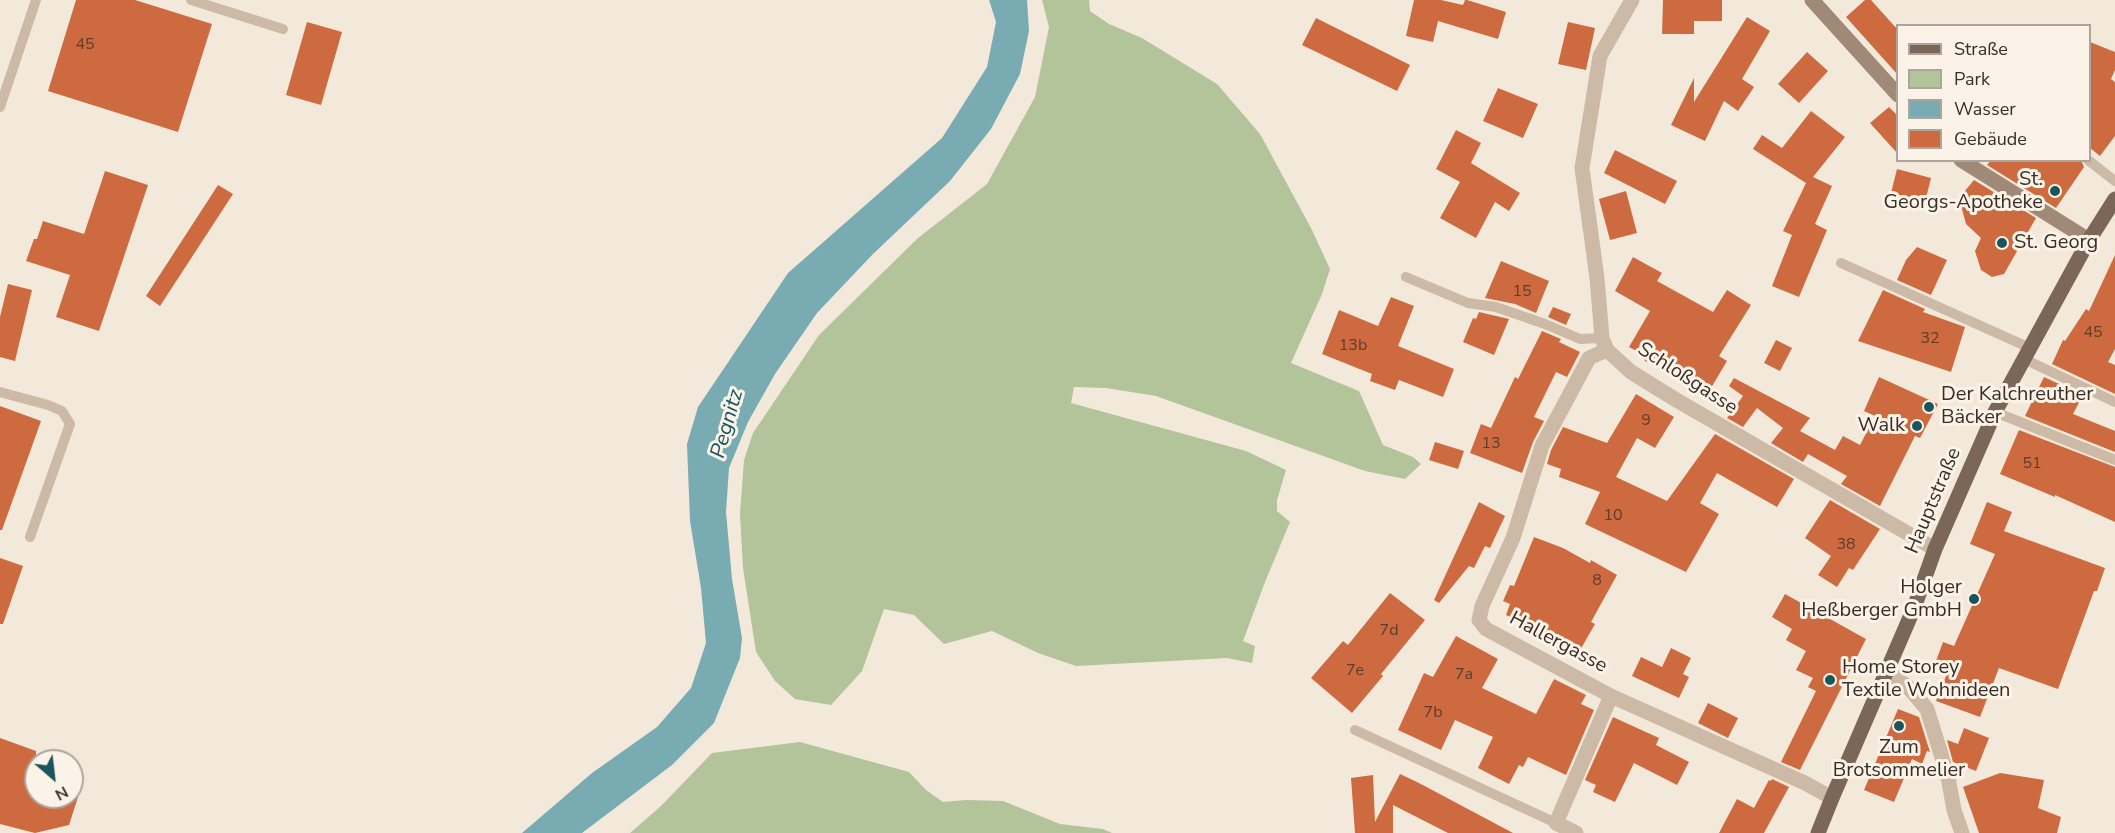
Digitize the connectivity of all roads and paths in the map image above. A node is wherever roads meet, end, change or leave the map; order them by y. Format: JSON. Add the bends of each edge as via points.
{"nodes":[{"id":1,"x":36,"y":0,"type":"edge"},
{"id":2,"x":191,"y":0,"type":"edge"},
{"id":3,"x":1632,"y":0,"type":"edge"},
{"id":4,"x":1812,"y":0,"type":"edge"},
{"id":5,"x":283,"y":29,"type":"dead end"},
{"id":6,"x":1896,"y":93,"type":"edge"},
{"id":7,"x":0,"y":106,"type":"edge"},
{"id":8,"x":1964,"y":162,"type":"edge"},
{"id":9,"x":2091,"y":162,"type":"edge"},
{"id":10,"x":2115,"y":181,"type":"edge"},
{"id":11,"x":2115,"y":199,"type":"edge"},
{"id":12,"x":2089,"y":240,"type":"junction"},
{"id":13,"x":1841,"y":262,"type":"dead end"},
{"id":14,"x":1406,"y":277,"type":"dead end"},
{"id":15,"x":1604,"y":344,"type":"junction"},
{"id":16,"x":2027,"y":353,"type":"junction"},
{"id":17,"x":0,"y":392,"type":"edge"},
{"id":18,"x":2115,"y":402,"type":"edge"},
{"id":19,"x":1995,"y":412,"type":"junction"},
{"id":20,"x":2115,"y":460,"type":"edge"},
{"id":21,"x":30,"y":537,"type":"dead end"},
{"id":22,"x":1935,"y":549,"type":"junction"},
{"id":23,"x":1887,"y":671,"type":"junction"},
{"id":24,"x":1611,"y":696,"type":"junction"},
{"id":25,"x":1355,"y":730,"type":"dead end"},
{"id":26,"x":1832,"y":798,"type":"junction"},
{"id":27,"x":1556,"y":823,"type":"junction"},
{"id":28,"x":1576,"y":833,"type":"edge"},
{"id":29,"x":1820,"y":833,"type":"edge"},
{"id":30,"x":1962,"y":833,"type":"edge"}],
"edges":[{"from":1,"to":7,"type":"lane"},
{"from":2,"to":5,"type":"lane"},
{"from":3,"to":15,"type":"street","via":[[1600,56],[1582,168]]},
{"from":4,"to":6,"type":"main road"},
{"from":8,"to":12,"type":"main road"},
{"from":9,"to":10,"type":"lane"},
{"from":11,"to":12,"type":"main road","name":"Hauptstraße"},
{"from":12,"to":16,"type":"main road","name":"Hauptstraße"},
{"from":13,"to":16,"type":"lane"},
{"from":14,"to":15,"type":"lane","via":[[1468,303],[1496,307],[1580,339]]},
{"from":15,"to":22,"type":"street","name":"Schloßgasse","via":[[1632,372],[1678,401]]},
{"from":15,"to":24,"type":"street","name":"Hallergasse","via":[[1589,358],[1542,446],[1513,538],[1479,620],[1486,629]]},
{"from":16,"to":18,"type":"lane"},
{"from":16,"to":19,"type":"main road","name":"Hauptstraße"},
{"from":17,"to":21,"type":"lane","via":[[62,411],[70,424]]},
{"from":19,"to":20,"type":"lane"},
{"from":19,"to":22,"type":"main road","name":"Hauptstraße"},
{"from":22,"to":23,"type":"main road","name":"Hauptstraße"},
{"from":23,"to":26,"type":"main road","name":"Hauptstraße"},
{"from":23,"to":30,"type":"street","via":[[1927,709]]},
{"from":24,"to":26,"type":"street","name":"Hallergasse"},
{"from":24,"to":27,"type":"street"},
{"from":25,"to":27,"type":"lane"},
{"from":26,"to":29,"type":"main road","name":"Hauptstraße"},
{"from":27,"to":28,"type":"street"}]}
